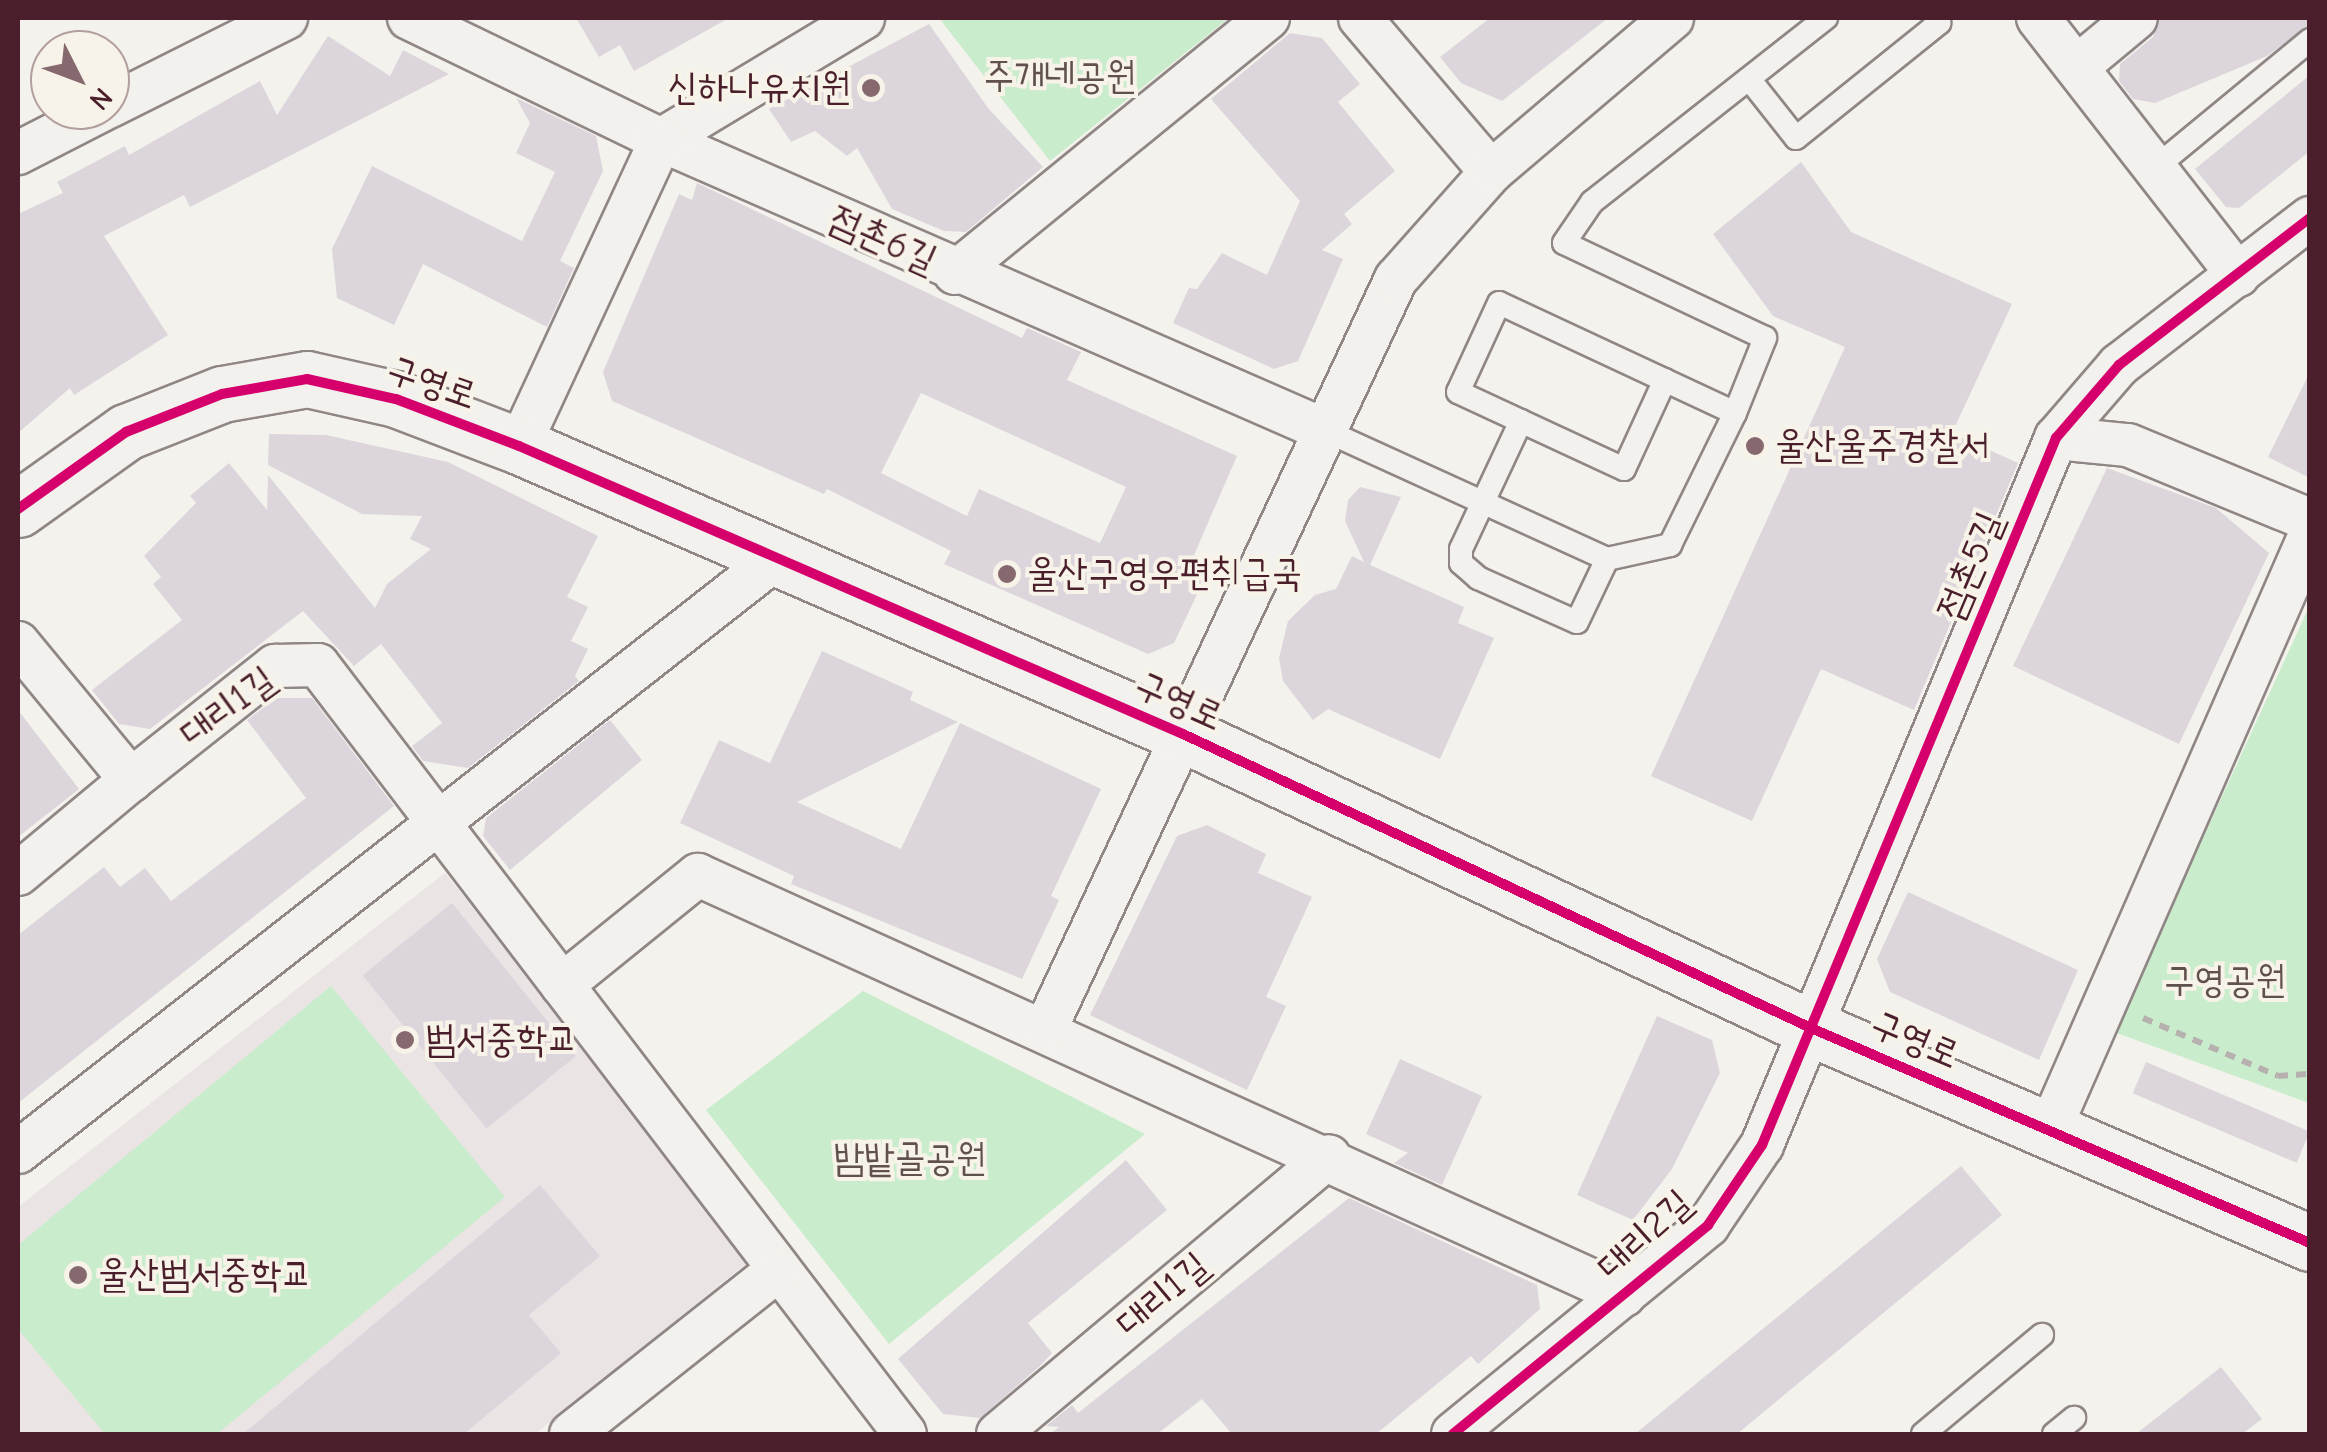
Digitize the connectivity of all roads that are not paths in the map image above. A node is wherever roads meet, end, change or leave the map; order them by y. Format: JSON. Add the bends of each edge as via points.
{"nodes":[{"id":1,"x":286,"y":18,"type":"edge"},
{"id":2,"x":409,"y":18,"type":"edge"},
{"id":3,"x":863,"y":18,"type":"edge"},
{"id":4,"x":1268,"y":18,"type":"edge"},
{"id":5,"x":1360,"y":18,"type":"edge"},
{"id":6,"x":1672,"y":18,"type":"edge"},
{"id":7,"x":1826,"y":18,"type":"edge"},
{"id":8,"x":1935,"y":18,"type":"edge"},
{"id":9,"x":2038,"y":18,"type":"edge"},
{"id":10,"x":2136,"y":18,"type":"edge"},
{"id":11,"x":2310,"y":40,"type":"edge"},
{"id":12,"x":2078,"y":66,"type":"junction"},
{"id":13,"x":1750,"y":80,"type":"junction"},
{"id":14,"x":130,"y":96,"type":"edge"},
{"id":15,"x":63,"y":130,"type":"edge"},
{"id":16,"x":661,"y":140,"type":"junction"},
{"id":17,"x":18,"y":153,"type":"edge"},
{"id":18,"x":2156,"y":168,"type":"junction"},
{"id":19,"x":1491,"y":172,"type":"junction"},
{"id":20,"x":2310,"y":218,"type":"edge"},
{"id":21,"x":955,"y":273,"type":"junction"},
{"id":22,"x":2238,"y":275,"type":"junction"},
{"id":23,"x":1665,"y":380,"type":"junction"},
{"id":24,"x":1734,"y":412,"type":"junction"},
{"id":25,"x":1521,"y":421,"type":"junction"},
{"id":26,"x":1324,"y":430,"type":"junction"},
{"id":27,"x":2056,"y":438,"type":"junction"},
{"id":28,"x":518,"y":446,"type":"junction"},
{"id":29,"x":1486,"y":500,"type":"junction"},
{"id":30,"x":18,"y":510,"type":"edge"},
{"id":31,"x":2310,"y":520,"type":"edge"},
{"id":32,"x":2310,"y":535,"type":"edge"},
{"id":33,"x":774,"y":560,"type":"junction"},
{"id":34,"x":1607,"y":560,"type":"junction"},
{"id":35,"x":18,"y":642,"type":"edge"},
{"id":36,"x":1183,"y":734,"type":"junction"},
{"id":37,"x":131,"y":780,"type":"junction"},
{"id":38,"x":440,"y":819,"type":"junction"},
{"id":39,"x":18,"y":874,"type":"edge"},
{"id":40,"x":562,"y":986,"type":"junction"},
{"id":41,"x":1812,"y":1028,"type":"junction"},
{"id":42,"x":1045,"y":1030,"type":"junction"},
{"id":43,"x":2049,"y":1130,"type":"junction"},
{"id":44,"x":18,"y":1152,"type":"edge"},
{"id":45,"x":1329,"y":1156,"type":"junction"},
{"id":46,"x":2310,"y":1243,"type":"edge"},
{"id":47,"x":779,"y":1270,"type":"junction"},
{"id":48,"x":1624,"y":1294,"type":"junction"},
{"id":49,"x":2042,"y":1335,"type":"dead end"},
{"id":50,"x":2074,"y":1418,"type":"dead end"},
{"id":51,"x":570,"y":1434,"type":"edge"},
{"id":52,"x":905,"y":1434,"type":"edge"},
{"id":53,"x":998,"y":1434,"type":"edge"},
{"id":54,"x":1453,"y":1434,"type":"edge"},
{"id":55,"x":1922,"y":1434,"type":"edge"},
{"id":56,"x":2054,"y":1434,"type":"edge"}],
"edges":[{"from":1,"to":14,"type":"street"},
{"from":2,"to":16,"type":"street","name":"점촌6길"},
{"from":3,"to":16,"type":"street"},
{"from":4,"to":21,"type":"street"},
{"from":5,"to":19,"type":"street"},
{"from":6,"to":19,"type":"street"},
{"from":7,"to":13,"type":"lane"},
{"from":8,"to":13,"type":"lane","via":[[1940,24],[1796,138]]},
{"from":9,"to":12,"type":"street"},
{"from":10,"to":12,"type":"street"},
{"from":11,"to":18,"type":"lane"},
{"from":12,"to":18,"type":"street"},
{"from":13,"to":24,"type":"lane","via":[[1592,202],[1564,243],[1765,338]]},
{"from":15,"to":17,"type":"street"},
{"from":16,"to":21,"type":"street","name":"점촌6길"},
{"from":16,"to":28,"type":"street"},
{"from":18,"to":22,"type":"street"},
{"from":19,"to":26,"type":"street","via":[[1396,279]]},
{"from":20,"to":22,"type":"street","name":"점촌5길"},
{"from":21,"to":26,"type":"street","name":"점촌6길"},
{"from":22,"to":27,"type":"street","name":"점촌5길","via":[[2119,365]]},
{"from":23,"to":24,"type":"lane"},
{"from":23,"to":25,"type":"lane","via":[[1624,469]]},
{"from":23,"to":25,"type":"lane","via":[[1499,303],[1458,392]]},
{"from":24,"to":34,"type":"lane","via":[[1670,545]]},
{"from":25,"to":29,"type":"lane"},
{"from":26,"to":29,"type":"lane"},
{"from":26,"to":36,"type":"street"},
{"from":27,"to":31,"type":"street","via":[[2128,445]]},
{"from":27,"to":41,"type":"street","name":"점촌5길"},
{"from":28,"to":30,"type":"main road","name":"구영로","via":[[396,399],[307,379],[222,394],[126,432]]},
{"from":28,"to":33,"type":"main road","name":"구영로"},
{"from":29,"to":34,"type":"lane"},
{"from":29,"to":34,"type":"lane","via":[[1461,548],[1461,563],[1478,578],[1577,622]]},
{"from":32,"to":43,"type":"street"},
{"from":33,"to":36,"type":"main road","name":"구영로"},
{"from":33,"to":38,"type":"street"},
{"from":35,"to":37,"type":"street"},
{"from":36,"to":41,"type":"main road","name":"구영로"},
{"from":36,"to":42,"type":"street"},
{"from":37,"to":38,"type":"street","name":"대리1길","via":[[275,666],[318,665]]},
{"from":37,"to":39,"type":"street"},
{"from":38,"to":40,"type":"street","name":"대리1길"},
{"from":38,"to":44,"type":"street"},
{"from":40,"to":42,"type":"street","via":[[698,875]]},
{"from":40,"to":47,"type":"street","name":"대리1길"},
{"from":41,"to":43,"type":"main road","name":"구영로"},
{"from":41,"to":48,"type":"street","name":"대리2길","via":[[1762,1145],[1708,1225]]},
{"from":42,"to":45,"type":"street"},
{"from":43,"to":46,"type":"main road","name":"구영로"},
{"from":45,"to":48,"type":"street"},
{"from":45,"to":53,"type":"street","name":"대리1길"},
{"from":47,"to":51,"type":"street"},
{"from":47,"to":52,"type":"street","name":"대리1길"},
{"from":48,"to":54,"type":"street","name":"대리2길"},
{"from":49,"to":55,"type":"lane"},
{"from":50,"to":56,"type":"lane"}]}
